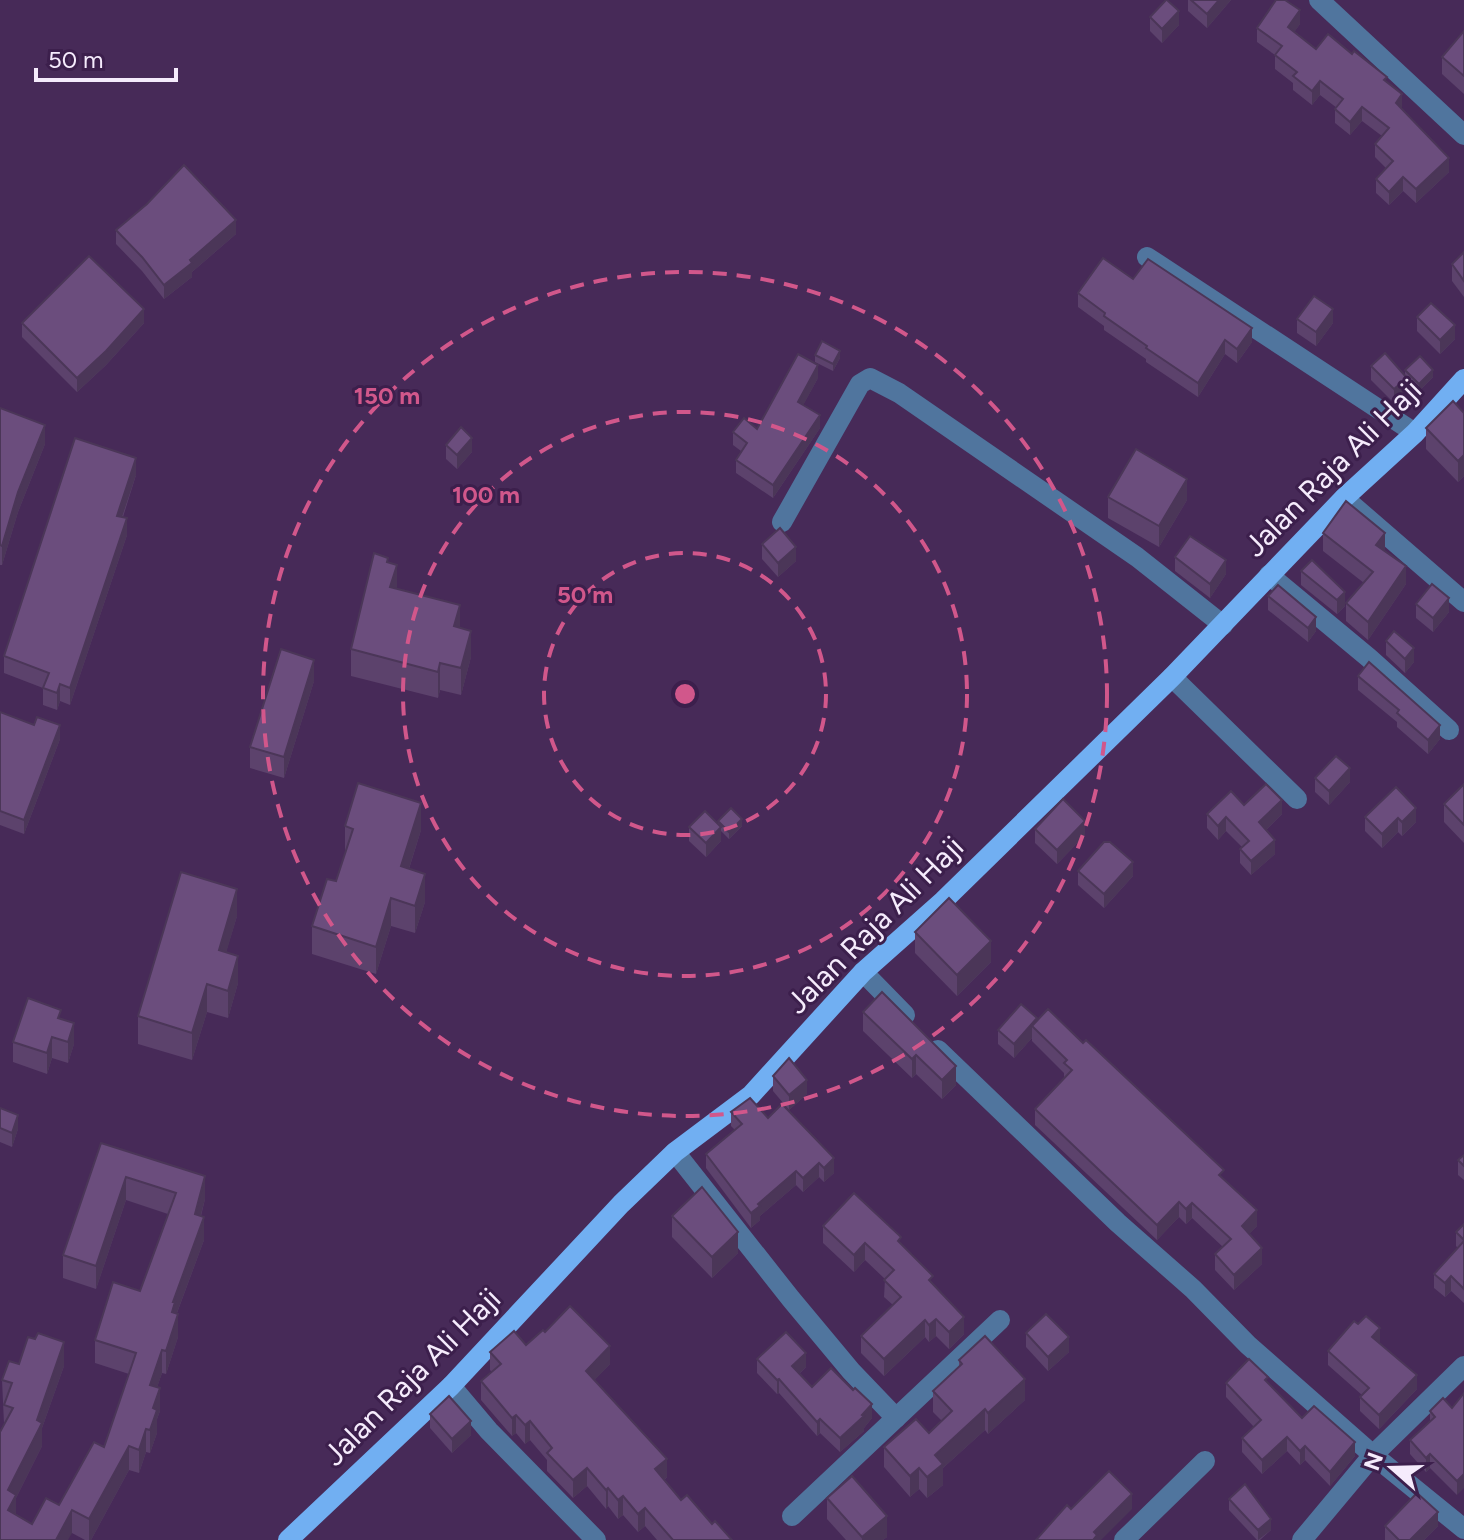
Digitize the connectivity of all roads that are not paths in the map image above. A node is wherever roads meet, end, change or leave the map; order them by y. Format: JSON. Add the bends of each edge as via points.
{"nodes":[{"id":1,"x":1319,"y":0,"type":"edge"},
{"id":2,"x":1464,"y":135,"type":"edge"},
{"id":3,"x":1147,"y":257,"type":"edge"},
{"id":4,"x":1464,"y":379,"type":"edge"},
{"id":5,"x":1415,"y":433,"type":"junction"},
{"id":6,"x":1344,"y":498,"type":"junction"},
{"id":7,"x":782,"y":522,"type":"dead end"},
{"id":8,"x":1269,"y":575,"type":"junction"},
{"id":9,"x":1464,"y":602,"type":"edge"},
{"id":10,"x":1223,"y":625,"type":"junction"},
{"id":11,"x":1172,"y":677,"type":"junction"},
{"id":12,"x":1449,"y":730,"type":"dead end"},
{"id":13,"x":1297,"y":799,"type":"dead end"},
{"id":14,"x":863,"y":972,"type":"junction"},
{"id":15,"x":675,"y":1152,"type":"junction"},
{"id":16,"x":1000,"y":1320,"type":"dead end"},
{"id":17,"x":1464,"y":1366,"type":"edge"},
{"id":18,"x":451,"y":1386,"type":"junction"},
{"id":19,"x":896,"y":1418,"type":"junction"},
{"id":20,"x":1373,"y":1455,"type":"junction"},
{"id":21,"x":1205,"y":1461,"type":"dead end"},
{"id":22,"x":792,"y":1516,"type":"dead end"},
{"id":23,"x":1464,"y":1529,"type":"edge"},
{"id":24,"x":288,"y":1540,"type":"edge"},
{"id":25,"x":596,"y":1540,"type":"edge"},
{"id":26,"x":1124,"y":1540,"type":"edge"},
{"id":27,"x":1302,"y":1540,"type":"edge"}],
"edges":[{"from":1,"to":2,"type":"street"},
{"from":3,"to":5,"type":"street"},
{"from":4,"to":5,"type":"main road","name":"Jalan Raja Ali Haji"},
{"from":5,"to":6,"type":"main road","name":"Jalan Raja Ali Haji"},
{"from":6,"to":8,"type":"main road","name":"Jalan Raja Ali Haji"},
{"from":6,"to":9,"type":"street"},
{"from":7,"to":10,"type":"street","via":[[860,384],[870,378],[1069,509]]},
{"from":8,"to":10,"type":"main road","name":"Jalan Raja Ali Haji"},
{"from":8,"to":12,"type":"street"},
{"from":10,"to":11,"type":"main road","name":"Jalan Raja Ali Haji"},
{"from":11,"to":13,"type":"street"},
{"from":11,"to":14,"type":"main road","name":"Jalan Raja Ali Haji"},
{"from":14,"to":15,"type":"main road","name":"Jalan Raja Ali Haji","via":[[751,1095]]},
{"from":14,"to":20,"type":"street","via":[[1118,1223]]},
{"from":15,"to":18,"type":"main road","name":"Jalan Raja Ali Haji"},
{"from":15,"to":19,"type":"street","via":[[801,1311]]},
{"from":16,"to":19,"type":"street"},
{"from":17,"to":20,"type":"street"},
{"from":18,"to":24,"type":"main road","name":"Jalan Raja Ali Haji"},
{"from":18,"to":25,"type":"street"},
{"from":19,"to":22,"type":"street"},
{"from":20,"to":23,"type":"street"},
{"from":20,"to":27,"type":"street"},
{"from":21,"to":26,"type":"street"}]}
